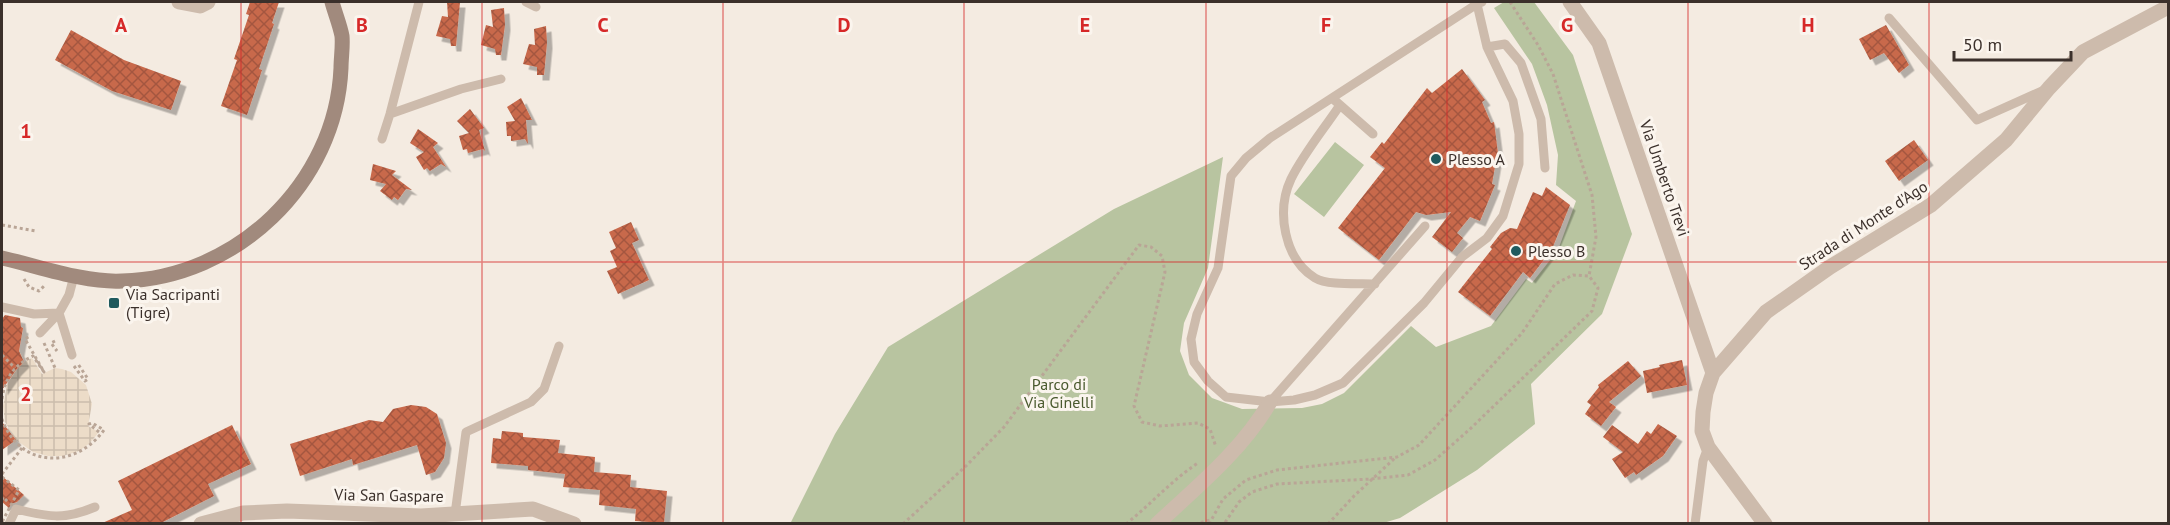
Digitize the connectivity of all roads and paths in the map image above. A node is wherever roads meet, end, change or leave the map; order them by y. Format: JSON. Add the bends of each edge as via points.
{"nodes":[{"id":1,"x":179,"y":2,"type":"edge"},
{"id":2,"x":208,"y":2,"type":"edge"},
{"id":3,"x":332,"y":2,"type":"edge"},
{"id":4,"x":419,"y":2,"type":"edge"},
{"id":5,"x":526,"y":2,"type":"edge"},
{"id":6,"x":1510,"y":2,"type":"edge"},
{"id":7,"x":1570,"y":2,"type":"edge"},
{"id":8,"x":1480,"y":3,"type":"edge"},
{"id":9,"x":536,"y":7,"type":"dead end"},
{"id":10,"x":2169,"y":7,"type":"edge"},
{"id":11,"x":1889,"y":18,"type":"dead end"},
{"id":12,"x":1487,"y":47,"type":"junction"},
{"id":13,"x":501,"y":79,"type":"dead end"},
{"id":14,"x":2049,"y":88,"type":"junction"},
{"id":15,"x":1332,"y":98,"type":"junction"},
{"id":16,"x":1340,"y":105,"type":"junction"},
{"id":17,"x":390,"y":114,"type":"junction"},
{"id":18,"x":1373,"y":134,"type":"dead end"},
{"id":19,"x":382,"y":139,"type":"dead end"},
{"id":20,"x":1545,"y":168,"type":"dead end"},
{"id":21,"x":2,"y":225,"type":"edge"},
{"id":22,"x":1425,"y":226,"type":"dead end"},
{"id":23,"x":36,"y":231,"type":"dead end"},
{"id":24,"x":2,"y":258,"type":"edge"},
{"id":25,"x":74,"y":276,"type":"junction"},
{"id":26,"x":1588,"y":276,"type":"junction"},
{"id":27,"x":24,"y":279,"type":"dead end"},
{"id":28,"x":42,"y":279,"type":"dead end"},
{"id":29,"x":1375,"y":284,"type":"junction"},
{"id":30,"x":2,"y":307,"type":"edge"},
{"id":31,"x":59,"y":313,"type":"junction"},
{"id":32,"x":40,"y":333,"type":"joint"},
{"id":33,"x":25,"y":339,"type":"dead end"},
{"id":34,"x":560,"y":346,"type":"dead end"},
{"id":35,"x":2,"y":355,"type":"edge"},
{"id":36,"x":72,"y":355,"type":"dead end"},
{"id":37,"x":15,"y":368,"type":"junction"},
{"id":38,"x":55,"y":368,"type":"dead end"},
{"id":39,"x":1713,"y":373,"type":"junction"},
{"id":40,"x":2,"y":397,"type":"edge"},
{"id":41,"x":1270,"y":402,"type":"junction"},
{"id":42,"x":2,"y":422,"type":"edge"},
{"id":43,"x":99,"y":432,"type":"dead end"},
{"id":44,"x":1708,"y":447,"type":"junction"},
{"id":45,"x":22,"y":448,"type":"junction"},
{"id":46,"x":1211,"y":456,"type":"dead end"},
{"id":47,"x":1396,"y":457,"type":"junction"},
{"id":48,"x":1204,"y":460,"type":"dead end"},
{"id":49,"x":2,"y":476,"type":"edge"},
{"id":50,"x":1371,"y":479,"type":"junction"},
{"id":51,"x":96,"y":507,"type":"dead end"},
{"id":52,"x":455,"y":514,"type":"junction"},
{"id":53,"x":418,"y":520,"type":"edge"},
{"id":54,"x":2,"y":522,"type":"edge"},
{"id":55,"x":1210,"y":522,"type":"edge"},
{"id":56,"x":9,"y":524,"type":"edge"},
{"id":57,"x":201,"y":524,"type":"edge"},
{"id":58,"x":574,"y":524,"type":"edge"},
{"id":59,"x":903,"y":524,"type":"edge"},
{"id":60,"x":1126,"y":524,"type":"edge"},
{"id":61,"x":1157,"y":524,"type":"edge"},
{"id":62,"x":1195,"y":524,"type":"edge"},
{"id":63,"x":1224,"y":524,"type":"edge"},
{"id":64,"x":1328,"y":524,"type":"edge"},
{"id":65,"x":1695,"y":524,"type":"edge"},
{"id":66,"x":1765,"y":524,"type":"edge"}],
"edges":[{"from":1,"to":2,"type":"street","via":[[200,6]]},
{"from":3,"to":25,"type":"street","via":[[342,37],[340,87],[333,118],[317,158],[293,195],[271,219],[232,250],[159,278],[120,282]]},
{"from":4,"to":17,"type":"lane"},
{"from":5,"to":9,"type":"lane"},
{"from":6,"to":26,"type":"path","via":[[1553,74],[1592,195],[1596,237]]},
{"from":7,"to":39,"type":"street","name":"Via Umberto Trevi","via":[[1599,43]]},
{"from":8,"to":12,"type":"lane"},
{"from":8,"to":15,"type":"lane"},
{"from":10,"to":14,"type":"street","name":"Strada di Monte d'Ago","via":[[2083,52]]},
{"from":11,"to":14,"type":"lane","via":[[1977,120]]},
{"from":12,"to":20,"type":"lane","via":[[1505,44],[1521,63],[1541,119]]},
{"from":12,"to":41,"type":"lane","via":[[1513,101],[1519,134],[1519,164],[1503,216],[1487,238],[1462,257],[1424,303],[1343,383],[1315,395]]},
{"from":13,"to":17,"type":"lane"},
{"from":14,"to":39,"type":"street","name":"Strada di Monte d'Ago","via":[[2006,140],[1931,205],[1766,312]]},
{"from":15,"to":16,"type":"lane"},
{"from":15,"to":41,"type":"lane","via":[[1270,138],[1231,176],[1218,268],[1197,314],[1191,339],[1194,362],[1226,397]]},
{"from":16,"to":18,"type":"lane"},
{"from":16,"to":29,"type":"lane","via":[[1291,179],[1283,202],[1285,228],[1294,259],[1316,280]]},
{"from":17,"to":19,"type":"lane"},
{"from":21,"to":23,"type":"path"},
{"from":22,"to":29,"type":"lane"},
{"from":24,"to":25,"type":"street"},
{"from":25,"to":31,"type":"lane"},
{"from":26,"to":47,"type":"path","via":[[1573,275],[1555,284],[1522,333],[1419,445]]},
{"from":26,"to":50,"type":"path","via":[[1598,288],[1592,310],[1469,430],[1435,460],[1408,475]]},
{"from":27,"to":28,"type":"path","via":[[29,287],[39,291],[45,286]]},
{"from":29,"to":41,"type":"lane"},
{"from":30,"to":31,"type":"lane","via":[[34,314]]},
{"from":31,"to":32,"type":"lane"},
{"from":31,"to":36,"type":"lane"},
{"from":32,"to":38,"type":"path"},
{"from":33,"to":37,"type":"path","via":[[44,372],[33,356]]},
{"from":34,"to":52,"type":"lane","via":[[538,396],[466,432]]},
{"from":35,"to":37,"type":"path"},
{"from":37,"to":40,"type":"path","via":[[4,384]]},
{"from":39,"to":44,"type":"street","name":"Strada di Monte d'Ago","via":[[1703,412],[1702,430]]},
{"from":41,"to":61,"type":"street","via":[[1220,466]]},
{"from":42,"to":45,"type":"path"},
{"from":43,"to":45,"type":"path","via":[[89,424],[104,430],[80,453],[63,458],[39,457]]},
{"from":44,"to":65,"type":"lane"},
{"from":44,"to":66,"type":"street","name":"Strada di Monte d'Ago"},
{"from":45,"to":49,"type":"path"},
{"from":46,"to":59,"type":"path","via":[[1216,447],[1210,429],[1198,423],[1160,426],[1142,422],[1134,406],[1165,272],[1162,256],[1151,247],[1139,245],[1004,427]]},
{"from":47,"to":50,"type":"path"},
{"from":47,"to":55,"type":"path","via":[[1277,470],[1246,480],[1223,499]]},
{"from":48,"to":60,"type":"path","via":[[1178,476]]},
{"from":49,"to":54,"type":"path","bridge":true,"via":[[19,490]]},
{"from":50,"to":63,"type":"path","via":[[1277,484],[1252,492],[1239,502]]},
{"from":50,"to":64,"type":"path"},
{"from":51,"to":56,"type":"lane","via":[[76,516],[57,517],[16,509]]},
{"from":52,"to":53,"type":"street","name":"Via San Gaspare"},
{"from":52,"to":58,"type":"street","name":"Via San Gaspare","via":[[533,509]]},
{"from":53,"to":57,"type":"street","name":"Via San Gaspare","via":[[287,511],[243,513]]},
{"from":55,"to":62,"type":"path"}]}
